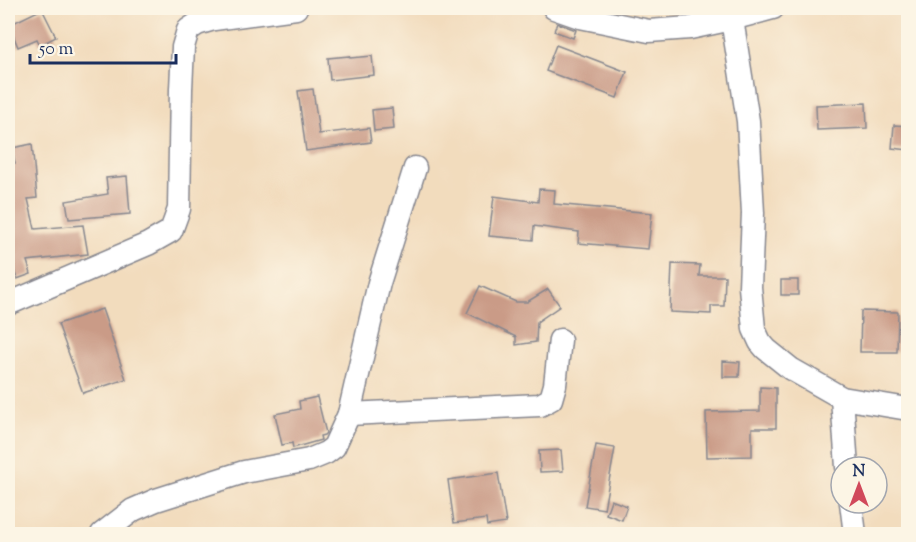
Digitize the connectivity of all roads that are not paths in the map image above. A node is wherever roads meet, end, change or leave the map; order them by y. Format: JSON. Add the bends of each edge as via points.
{"nodes":[{"id":1,"x":296,"y":8,"type":"edge"},
{"id":2,"x":554,"y":8,"type":"edge"},
{"id":3,"x":773,"y":8,"type":"edge"},
{"id":4,"x":693,"y":18,"type":"edge"},
{"id":5,"x":732,"y":19,"type":"junction"},
{"id":6,"x":415,"y":168,"type":"dead end"},
{"id":7,"x":8,"y":304,"type":"edge"},
{"id":8,"x":560,"y":340,"type":"dead end"},
{"id":9,"x":842,"y":398,"type":"junction"},
{"id":10,"x":909,"y":409,"type":"edge"},
{"id":11,"x":349,"y":414,"type":"junction"},
{"id":12,"x":846,"y":455,"type":"edge"},
{"id":13,"x":853,"y":515,"type":"edge"},
{"id":14,"x":102,"y":534,"type":"edge"},
{"id":15,"x":855,"y":534,"type":"edge"}],
"edges":[{"from":1,"to":7,"type":"street","via":[[214,19],[188,30],[183,47],[179,209],[171,231]]},
{"from":2,"to":4,"type":"street","via":[[649,31]]},
{"from":3,"to":5,"type":"street"},
{"from":4,"to":5,"type":"street"},
{"from":5,"to":9,"type":"street","via":[[748,121],[754,329],[766,349],[791,369]]},
{"from":6,"to":11,"type":"street","via":[[379,283]]},
{"from":8,"to":11,"type":"street","via":[[551,399],[540,405]]},
{"from":9,"to":10,"type":"street"},
{"from":9,"to":12,"type":"street"},
{"from":11,"to":14,"type":"street","via":[[334,447],[326,453],[244,472],[156,500],[133,510]]},
{"from":13,"to":15,"type":"street"}]}
